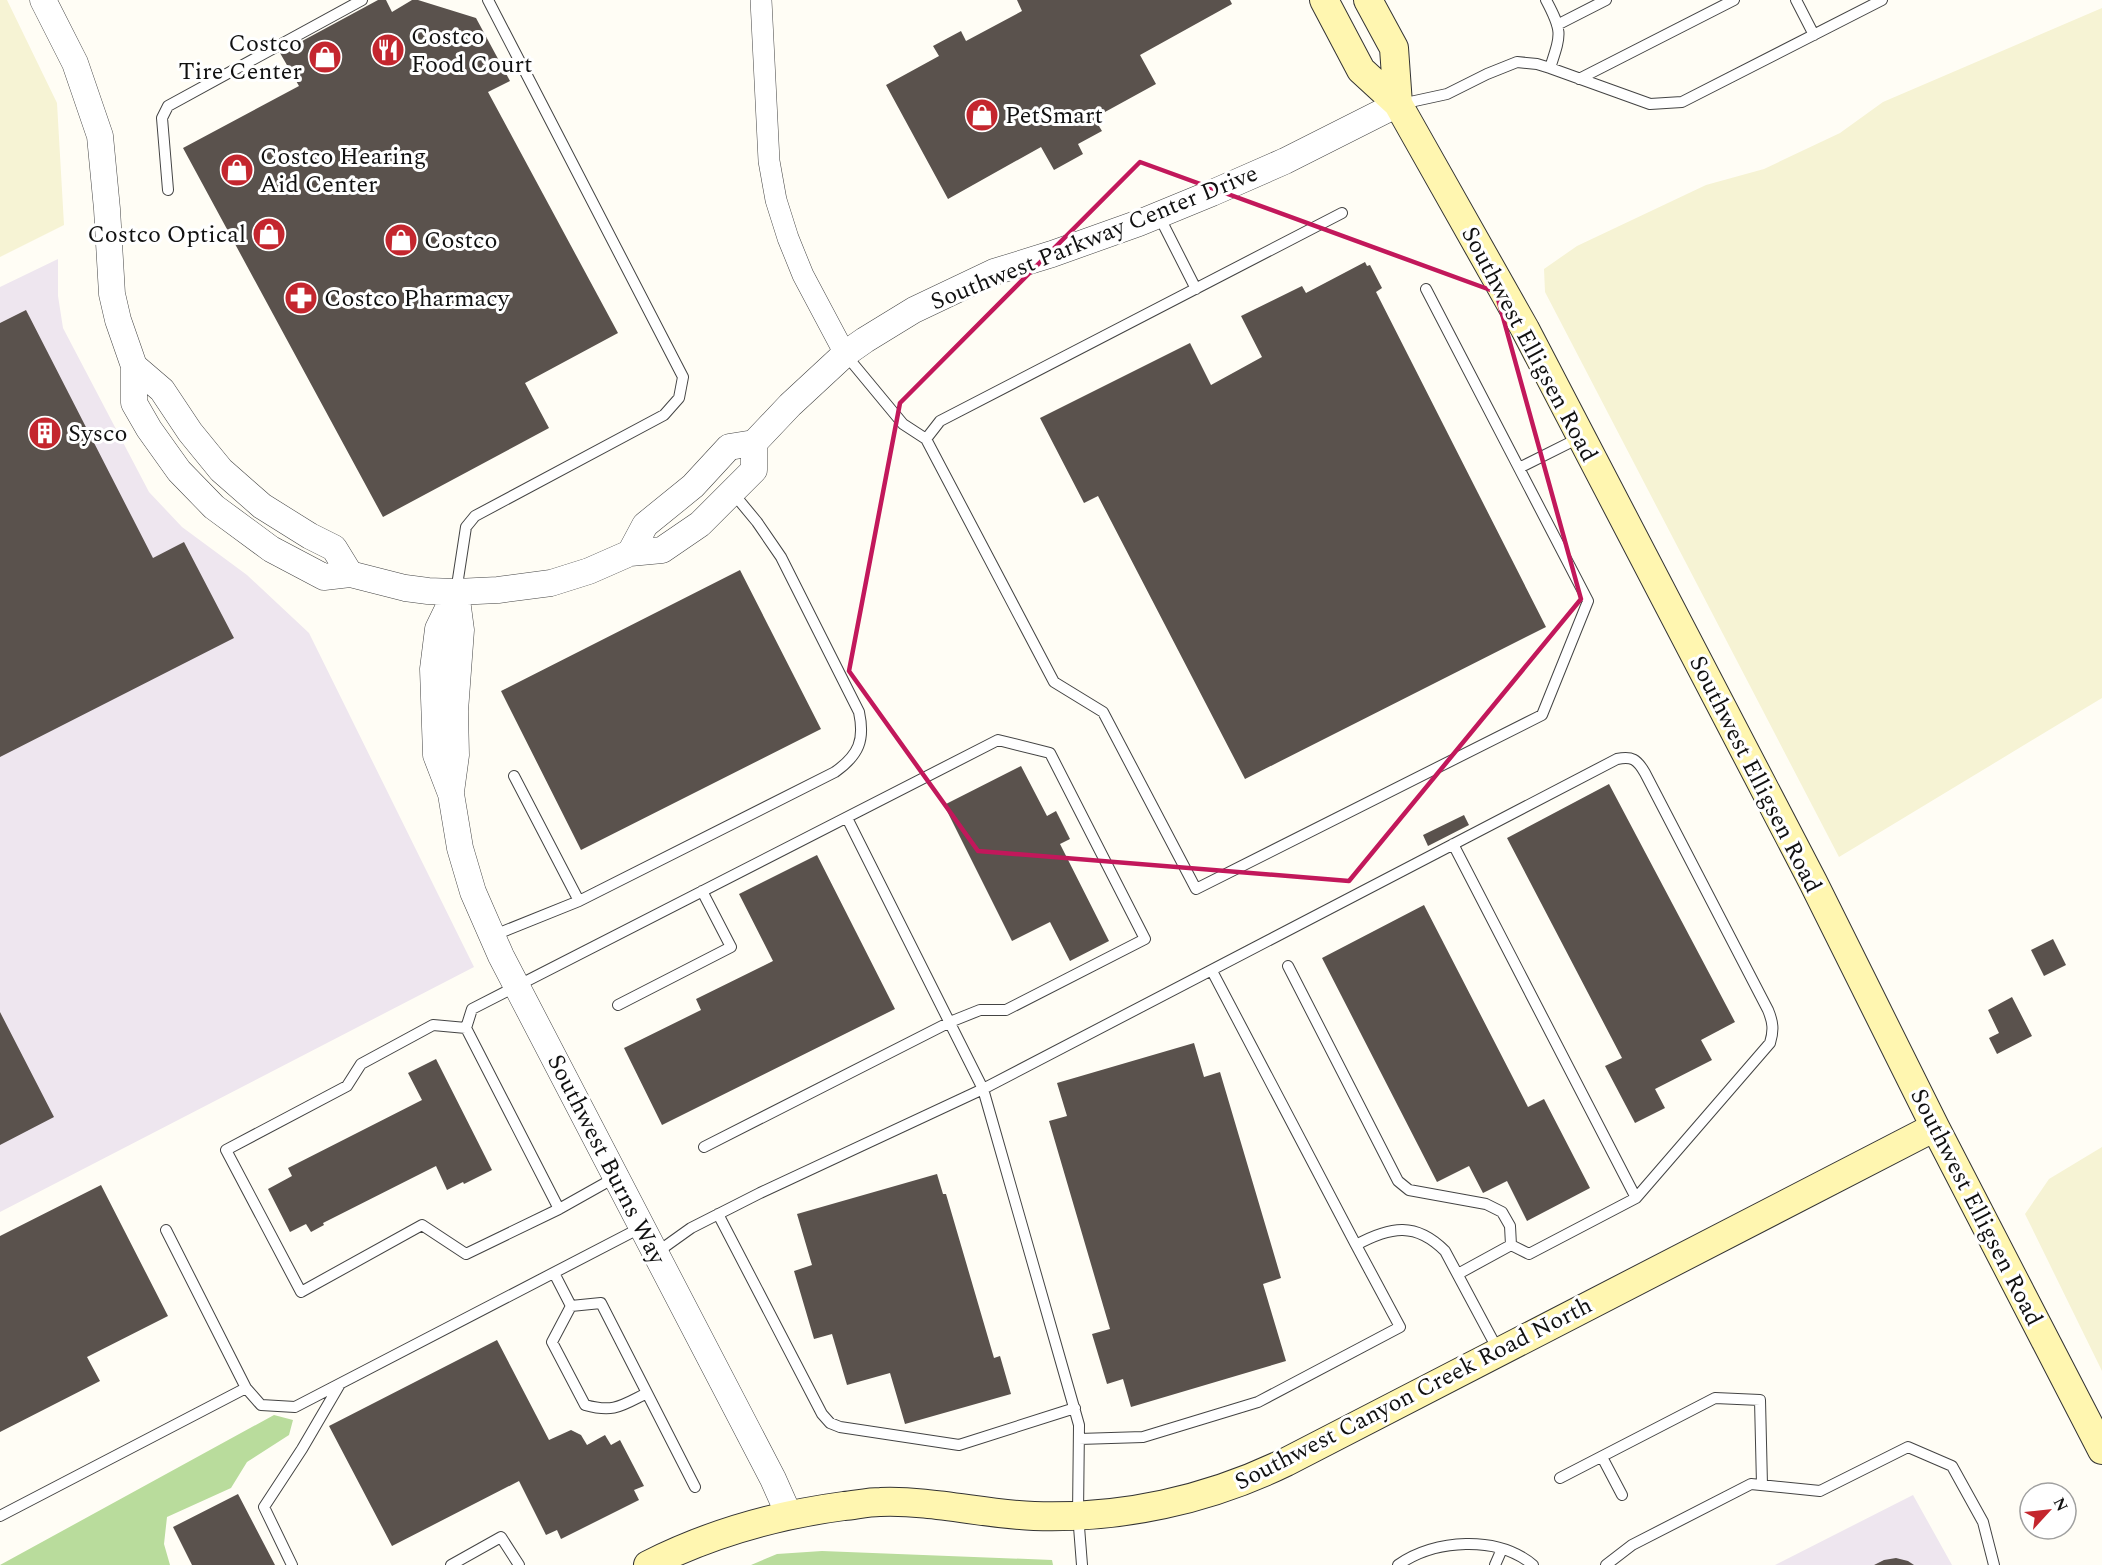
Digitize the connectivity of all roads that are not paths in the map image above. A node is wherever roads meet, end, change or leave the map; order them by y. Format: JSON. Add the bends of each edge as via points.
{"nodes":[{"id":1,"x":43,"y":0,"type":"edge"},
{"id":2,"x":362,"y":0,"type":"edge"},
{"id":3,"x":488,"y":0,"type":"edge"},
{"id":4,"x":760,"y":0,"type":"edge"},
{"id":5,"x":1324,"y":0,"type":"edge"},
{"id":6,"x":1368,"y":0,"type":"edge"},
{"id":7,"x":1546,"y":0,"type":"edge"},
{"id":8,"x":1606,"y":0,"type":"edge"},
{"id":9,"x":1734,"y":0,"type":"edge"},
{"id":10,"x":1796,"y":0,"type":"edge"},
{"id":11,"x":1882,"y":0,"type":"edge"},
{"id":12,"x":1557,"y":25,"type":"junction"},
{"id":13,"x":1814,"y":35,"type":"junction"},
{"id":14,"x":1550,"y":68,"type":"junction"},
{"id":15,"x":1579,"y":79,"type":"junction"},
{"id":16,"x":1398,"y":104,"type":"junction"},
{"id":17,"x":168,"y":190,"type":"dead end"},
{"id":18,"x":1342,"y":213,"type":"dead end"},
{"id":19,"x":1159,"y":216,"type":"junction"},
{"id":20,"x":1196,"y":289,"type":"junction"},
{"id":21,"x":1426,"y":289,"type":"dead end"},
{"id":22,"x":845,"y":354,"type":"junction"},
{"id":23,"x":1581,"y":437,"type":"junction"},
{"id":24,"x":926,"y":439,"type":"junction"},
{"id":25,"x":754,"y":443,"type":"junction"},
{"id":26,"x":1519,"y":468,"type":"junction"},
{"id":27,"x":733,"y":493,"type":"junction"},
{"id":28,"x":630,"y":553,"type":"junction"},
{"id":29,"x":456,"y":592,"type":"junction"},
{"id":30,"x":514,"y":776,"type":"dead end"},
{"id":31,"x":847,"y":818,"type":"junction"},
{"id":32,"x":1453,"y":844,"type":"junction"},
{"id":33,"x":702,"y":891,"type":"junction"},
{"id":34,"x":579,"y":901,"type":"junction"},
{"id":35,"x":491,"y":936,"type":"junction"},
{"id":36,"x":1288,"y":966,"type":"dead end"},
{"id":37,"x":1212,"y":971,"type":"junction"},
{"id":38,"x":517,"y":985,"type":"junction"},
{"id":39,"x":618,"y":1005,"type":"dead end"},
{"id":40,"x":950,"y":1022,"type":"junction"},
{"id":41,"x":466,"y":1028,"type":"junction"},
{"id":42,"x":984,"y":1089,"type":"junction"},
{"id":43,"x":1935,"y":1127,"type":"junction"},
{"id":44,"x":704,"y":1147,"type":"dead end"},
{"id":45,"x":616,"y":1177,"type":"junction"},
{"id":46,"x":1636,"y":1198,"type":"junction"},
{"id":47,"x":559,"y":1209,"type":"junction"},
{"id":48,"x":718,"y":1214,"type":"junction"},
{"id":49,"x":642,"y":1227,"type":"junction"},
{"id":50,"x":166,"y":1230,"type":"dead end"},
{"id":51,"x":1356,"y":1245,"type":"junction"},
{"id":52,"x":1511,"y":1245,"type":"junction"},
{"id":53,"x":656,"y":1253,"type":"junction"},
{"id":54,"x":554,"y":1273,"type":"junction"},
{"id":55,"x":1458,"y":1274,"type":"junction"},
{"id":56,"x":571,"y":1306,"type":"junction"},
{"id":57,"x":1498,"y":1352,"type":"junction"},
{"id":58,"x":340,"y":1384,"type":"junction"},
{"id":59,"x":246,"y":1388,"type":"junction"},
{"id":60,"x":647,"y":1393,"type":"junction"},
{"id":61,"x":1075,"y":1408,"type":"junction"},
{"id":62,"x":1079,"y":1439,"type":"junction"},
{"id":63,"x":2102,"y":1450,"type":"edge"},
{"id":64,"x":1602,"y":1456,"type":"junction"},
{"id":65,"x":1560,"y":1478,"type":"dead end"},
{"id":66,"x":1762,"y":1485,"type":"junction"},
{"id":67,"x":694,"y":1487,"type":"dead end"},
{"id":68,"x":1622,"y":1495,"type":"dead end"},
{"id":69,"x":1078,"y":1514,"type":"junction"},
{"id":70,"x":789,"y":1515,"type":"junction"},
{"id":71,"x":0,"y":1516,"type":"edge"},
{"id":72,"x":1502,"y":1550,"type":"junction"},
{"id":73,"x":292,"y":1565,"type":"edge"},
{"id":74,"x":451,"y":1565,"type":"edge"},
{"id":75,"x":519,"y":1565,"type":"edge"},
{"id":76,"x":648,"y":1565,"type":"edge"},
{"id":77,"x":1082,"y":1565,"type":"edge"},
{"id":78,"x":1398,"y":1565,"type":"edge"},
{"id":79,"x":1495,"y":1565,"type":"edge"},
{"id":80,"x":1533,"y":1565,"type":"edge"},
{"id":81,"x":1606,"y":1565,"type":"edge"},
{"id":82,"x":1994,"y":1565,"type":"edge"}],
"edges":[{"from":1,"to":29,"type":"street","via":[[75,63],[100,136],[112,294],[134,366],[134,403],[149,429],[179,471],[214,507],[294,563],[324,577],[350,574],[405,588]]},
{"from":2,"to":17,"type":"lane","via":[[168,106],[162,118]]},
{"from":3,"to":29,"type":"lane","via":[[683,377],[679,398],[664,415],[475,516],[466,527]]},
{"from":4,"to":22,"type":"street","via":[[769,161],[776,200],[803,275]]},
{"from":5,"to":16,"type":"main road","name":"Southwest Elligsen Road","via":[[1361,70]]},
{"from":6,"to":16,"type":"main road","name":"Southwest Elligsen Road","via":[[1394,48]]},
{"from":7,"to":12,"type":"lane"},
{"from":8,"to":12,"type":"lane"},
{"from":9,"to":15,"type":"lane"},
{"from":10,"to":13,"type":"lane"},
{"from":11,"to":13,"type":"lane"},
{"from":12,"to":14,"type":"lane","via":[[1560,38]]},
{"from":13,"to":15,"type":"lane","via":[[1682,102],[1650,104]]},
{"from":14,"to":15,"type":"lane"},
{"from":14,"to":16,"type":"lane","via":[[1517,62],[1448,94]]},
{"from":16,"to":19,"type":"street","name":"Southwest Parkway Center Drive","via":[[1268,169]]},
{"from":16,"to":23,"type":"main road","name":"Southwest Elligsen Road"},
{"from":18,"to":20,"type":"lane"},
{"from":19,"to":20,"type":"lane"},
{"from":19,"to":22,"type":"street","name":"Southwest Parkway Center Drive","via":[[965,284],[914,309]]},
{"from":20,"to":24,"type":"lane","via":[[940,421]]},
{"from":21,"to":26,"type":"lane"},
{"from":22,"to":24,"type":"lane","via":[[903,424]]},
{"from":22,"to":25,"type":"street","name":"Southwest Parkway Center Drive"},
{"from":23,"to":26,"type":"lane"},
{"from":23,"to":43,"type":"main road","name":"Southwest Elligsen Road","via":[[1813,882]]},
{"from":24,"to":26,"type":"lane","via":[[1054,682],[1103,712],[1196,889],[1542,715],[1588,601]]},
{"from":25,"to":27,"type":"street","via":[[754,471]]},
{"from":25,"to":28,"type":"street","via":[[729,447],[693,486],[645,525]]},
{"from":27,"to":28,"type":"street","via":[[700,524],[662,550]]},
{"from":27,"to":34,"type":"lane","via":[[781,557],[859,712],[861,740],[848,763],[834,772]]},
{"from":28,"to":29,"type":"street","via":[[551,583]]},
{"from":29,"to":35,"type":"street","name":"Southwest Burns Way","via":[[438,629],[433,669],[436,755],[451,794],[460,848],[473,892]]},
{"from":30,"to":34,"type":"lane"},
{"from":31,"to":33,"type":"lane"},
{"from":31,"to":40,"type":"lane"},
{"from":31,"to":40,"type":"lane","via":[[998,740],[1050,753],[1145,939],[1006,1010],[980,1010]]},
{"from":32,"to":37,"type":"lane"},
{"from":32,"to":46,"type":"lane"},
{"from":32,"to":46,"type":"lane","via":[[1617,759],[1628,756],[1637,760],[1768,1010],[1774,1032],[1770,1043]]},
{"from":33,"to":38,"type":"lane"},
{"from":33,"to":39,"type":"lane","via":[[731,947]]},
{"from":34,"to":35,"type":"lane"},
{"from":35,"to":38,"type":"street","name":"Southwest Burns Way"},
{"from":36,"to":52,"type":"lane","via":[[1398,1181],[1409,1190],[1486,1204],[1502,1212],[1510,1226]]},
{"from":37,"to":42,"type":"lane"},
{"from":37,"to":51,"type":"lane"},
{"from":38,"to":41,"type":"lane","via":[[472,1009]]},
{"from":38,"to":45,"type":"street","name":"Southwest Burns Way"},
{"from":40,"to":42,"type":"lane"},
{"from":40,"to":44,"type":"lane"},
{"from":41,"to":47,"type":"lane"},
{"from":41,"to":47,"type":"lane","via":[[433,1025],[361,1064],[347,1086],[226,1150],[302,1292],[422,1225],[466,1254]]},
{"from":42,"to":48,"type":"lane"},
{"from":42,"to":61,"type":"lane"},
{"from":43,"to":57,"type":"main road","name":"Southwest Canyon Creek Road North"},
{"from":43,"to":63,"type":"main road","name":"Southwest Elligsen Road"},
{"from":45,"to":47,"type":"lane"},
{"from":45,"to":49,"type":"street","name":"Southwest Burns Way"},
{"from":46,"to":52,"type":"lane","via":[[1528,1254]]},
{"from":48,"to":53,"type":"lane"},
{"from":48,"to":61,"type":"lane","via":[[830,1424],[959,1444]]},
{"from":49,"to":53,"type":"street","name":"Southwest Burns Way"},
{"from":49,"to":54,"type":"lane"},
{"from":50,"to":59,"type":"lane"},
{"from":51,"to":55,"type":"lane","via":[[1377,1234],[1414,1231],[1433,1239]]},
{"from":51,"to":62,"type":"lane","via":[[1400,1327],[1257,1402],[1143,1437]]},
{"from":52,"to":55,"type":"lane"},
{"from":53,"to":70,"type":"street","name":"Southwest Burns Way"},
{"from":54,"to":56,"type":"lane"},
{"from":54,"to":58,"type":"lane"},
{"from":55,"to":57,"type":"lane"},
{"from":56,"to":60,"type":"lane","via":[[601,1303]]},
{"from":56,"to":60,"type":"lane","via":[[552,1342],[585,1405],[615,1409]]},
{"from":57,"to":69,"type":"main road","name":"Southwest Canyon Creek Road North","via":[[1234,1485],[1151,1507]]},
{"from":58,"to":59,"type":"lane","via":[[295,1407],[261,1405]]},
{"from":58,"to":73,"type":"lane","via":[[264,1507]]},
{"from":59,"to":71,"type":"lane"},
{"from":60,"to":67,"type":"lane"},
{"from":61,"to":62,"type":"lane"},
{"from":62,"to":69,"type":"lane"},
{"from":64,"to":65,"type":"lane"},
{"from":64,"to":66,"type":"lane","via":[[1715,1398],[1760,1400]]},
{"from":64,"to":68,"type":"lane"},
{"from":66,"to":81,"type":"lane","via":[[1751,1484],[1632,1545]]},
{"from":66,"to":82,"type":"lane","via":[[1820,1491],[1908,1447],[1952,1466],[1983,1521]]},
{"from":69,"to":70,"type":"main road","name":"Southwest Canyon Creek Road North","via":[[1034,1516],[879,1502]]},
{"from":69,"to":77,"type":"lane"},
{"from":70,"to":76,"type":"main road","name":"Southwest Canyon Creek Road North","via":[[751,1524]]},
{"from":72,"to":78,"type":"lane","via":[[1475,1544],[1446,1545]]},
{"from":72,"to":79,"type":"lane"},
{"from":72,"to":80,"type":"lane"},
{"from":74,"to":75,"type":"lane","via":[[501,1537]]}]}
